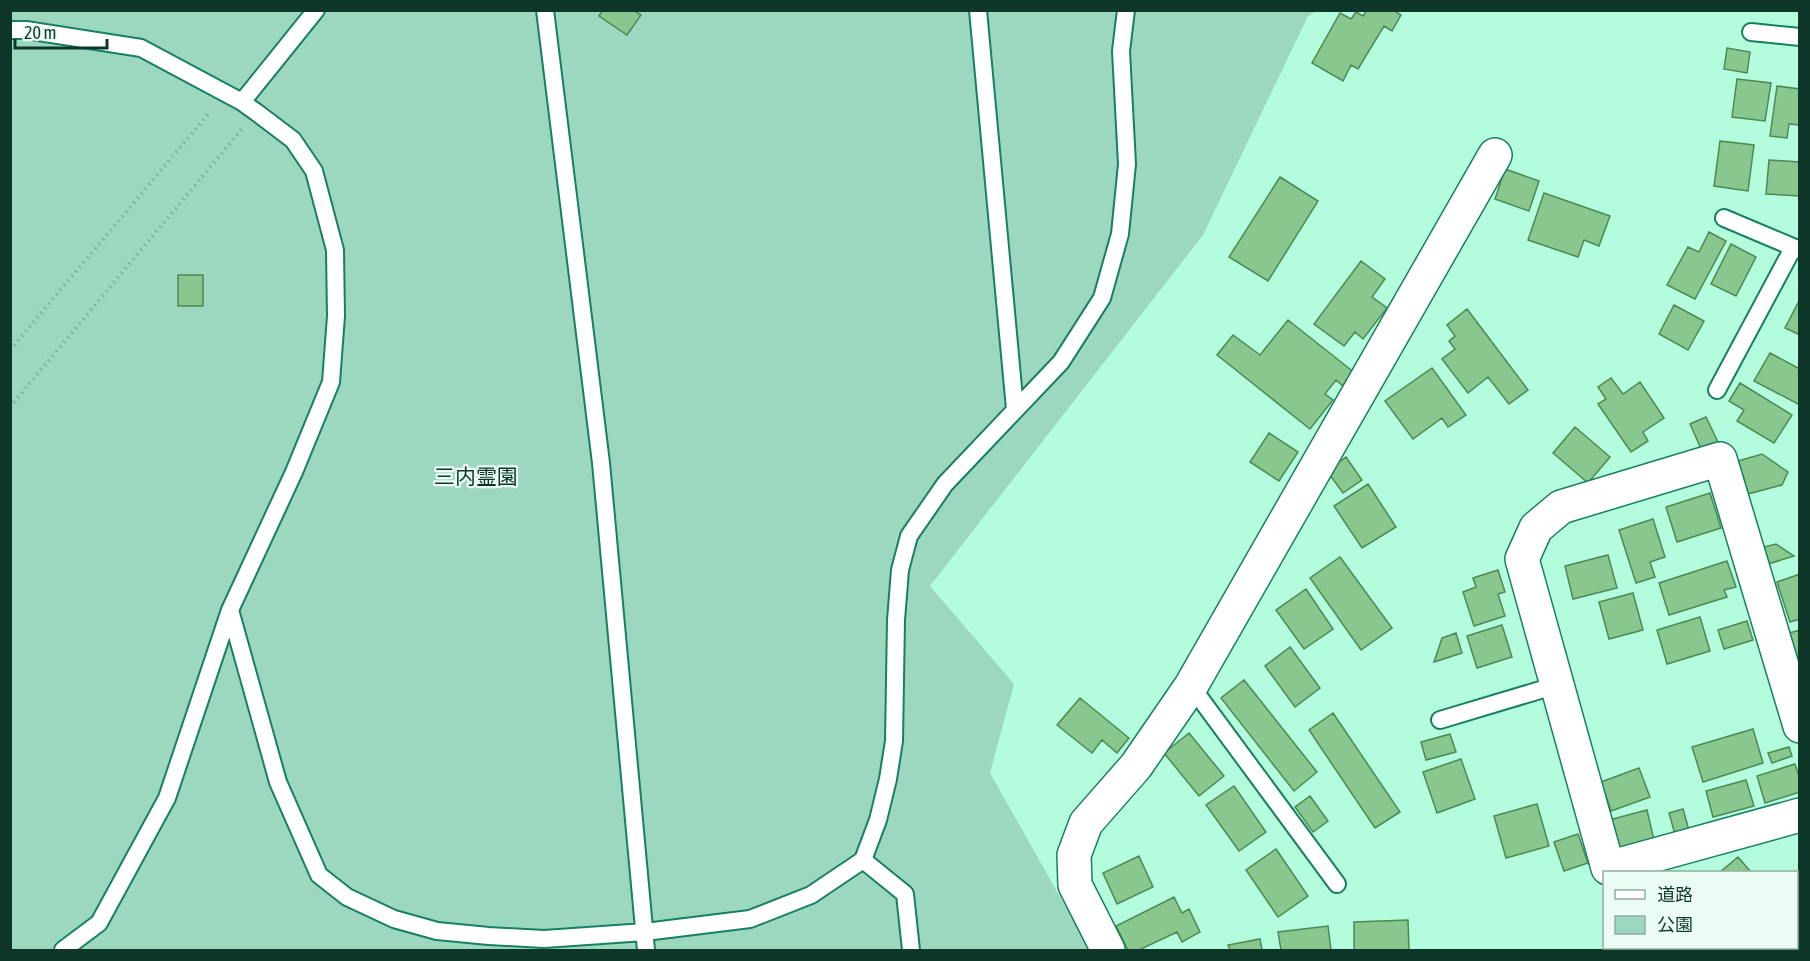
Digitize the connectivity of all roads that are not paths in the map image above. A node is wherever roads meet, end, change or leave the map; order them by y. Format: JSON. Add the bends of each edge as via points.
{"nodes":[{"id":1,"x":316,"y":10,"type":"edge"},
{"id":2,"x":545,"y":10,"type":"edge"},
{"id":3,"x":978,"y":10,"type":"edge"},
{"id":4,"x":1126,"y":10,"type":"edge"},
{"id":5,"x":10,"y":30,"type":"edge"},
{"id":6,"x":1751,"y":32,"type":"dead end"},
{"id":7,"x":1800,"y":37,"type":"edge"},
{"id":8,"x":242,"y":102,"type":"junction"},
{"id":9,"x":1495,"y":155,"type":"dead end"},
{"id":10,"x":1724,"y":218,"type":"dead end"},
{"id":11,"x":1796,"y":249,"type":"edge"},
{"id":12,"x":1717,"y":390,"type":"dead end"},
{"id":13,"x":1015,"y":409,"type":"junction"},
{"id":14,"x":230,"y":610,"type":"junction"},
{"id":15,"x":1557,"y":685,"type":"junction"},
{"id":16,"x":1191,"y":686,"type":"junction"},
{"id":17,"x":1440,"y":720,"type":"dead end"},
{"id":18,"x":1800,"y":726,"type":"edge"},
{"id":19,"x":1800,"y":815,"type":"edge"},
{"id":20,"x":862,"y":860,"type":"junction"},
{"id":21,"x":1337,"y":884,"type":"dead end"},
{"id":22,"x":645,"y":932,"type":"junction"},
{"id":23,"x":63,"y":951,"type":"edge"},
{"id":24,"x":646,"y":951,"type":"edge"},
{"id":25,"x":912,"y":951,"type":"edge"},
{"id":26,"x":1108,"y":951,"type":"edge"}],
"edges":[{"from":1,"to":8,"type":"lane"},
{"from":2,"to":22,"type":"lane","via":[[601,464]]},
{"from":3,"to":13,"type":"lane"},
{"from":4,"to":13,"type":"lane","via":[[1121,51],[1127,164],[1120,234],[1102,298],[1060,362]]},
{"from":5,"to":8,"type":"lane","via":[[141,48]]},
{"from":6,"to":7,"type":"lane"},
{"from":8,"to":14,"type":"lane","via":[[293,140],[314,171],[335,250],[336,316],[331,382]]},
{"from":9,"to":16,"type":"street"},
{"from":10,"to":11,"type":"lane"},
{"from":11,"to":12,"type":"lane"},
{"from":13,"to":20,"type":"lane","via":[[945,484],[909,536],[900,570],[896,620],[894,741],[878,820]]},
{"from":14,"to":22,"type":"lane","via":[[278,782],[319,875],[347,897],[394,919],[437,931],[544,939]]},
{"from":14,"to":23,"type":"lane","via":[[167,798],[99,923]]},
{"from":15,"to":17,"type":"lane"},
{"from":15,"to":18,"type":"street","via":[[1522,559],[1536,528],[1561,507],[1720,459]]},
{"from":15,"to":19,"type":"street","via":[[1608,868]]},
{"from":16,"to":21,"type":"lane"},
{"from":16,"to":26,"type":"street","via":[[1136,766],[1086,823],[1074,855],[1075,885]]},
{"from":20,"to":22,"type":"lane","via":[[811,895],[750,919]]},
{"from":20,"to":25,"type":"lane","via":[[905,894]]},
{"from":22,"to":24,"type":"lane"}]}
